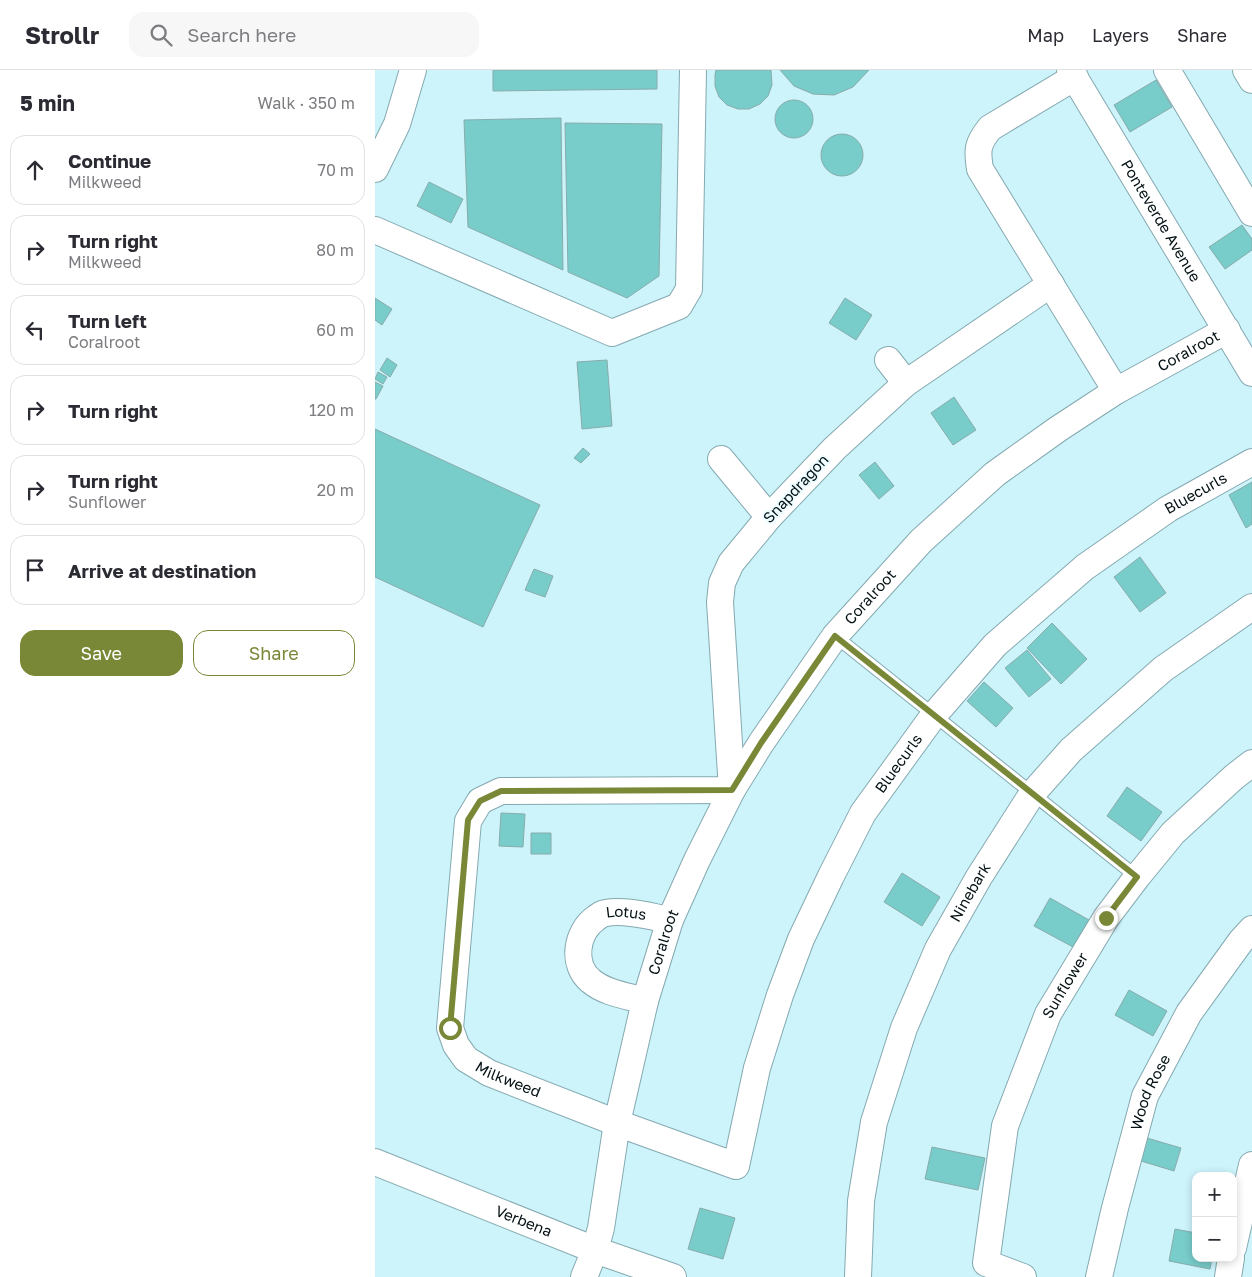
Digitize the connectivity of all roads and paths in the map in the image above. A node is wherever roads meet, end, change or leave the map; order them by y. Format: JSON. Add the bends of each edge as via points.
{"nodes":[{"id":1,"x":413,"y":70,"type":"edge"},
{"id":2,"x":693,"y":70,"type":"edge"},
{"id":3,"x":1167,"y":70,"type":"edge"},
{"id":4,"x":1246,"y":70,"type":"edge"},
{"id":5,"x":1072,"y":74,"type":"edge"},
{"id":6,"x":1252,"y":80,"type":"edge"},
{"id":7,"x":375,"y":169,"type":"edge"},
{"id":8,"x":1252,"y":213,"type":"edge"},
{"id":9,"x":375,"y":230,"type":"edge"},
{"id":10,"x":1051,"y":284,"type":"junction"},
{"id":11,"x":1227,"y":330,"type":"junction"},
{"id":12,"x":888,"y":360,"type":"dead end"},
{"id":13,"x":1252,"y":373,"type":"edge"},
{"id":14,"x":906,"y":383,"type":"junction"},
{"id":15,"x":1116,"y":391,"type":"junction"},
{"id":16,"x":721,"y":459,"type":"dead end"},
{"id":17,"x":1252,"y":462,"type":"edge"},
{"id":18,"x":769,"y":517,"type":"junction"},
{"id":19,"x":1252,"y":607,"type":"edge"},
{"id":20,"x":835,"y":636,"type":"junction"},
{"id":21,"x":934,"y":715,"type":"junction"},
{"id":22,"x":1252,"y":764,"type":"edge"},
{"id":23,"x":732,"y":790,"type":"junction"},
{"id":24,"x":1032,"y":794,"type":"junction"},
{"id":25,"x":1137,"y":877,"type":"junction"},
{"id":26,"x":670,"y":920,"type":"junction"},
{"id":27,"x":1252,"y":929,"type":"edge"},
{"id":28,"x":645,"y":1001,"type":"junction"},
{"id":29,"x":617,"y":1123,"type":"junction"},
{"id":30,"x":375,"y":1162,"type":"edge"},
{"id":31,"x":1252,"y":1165,"type":"edge"},
{"id":32,"x":736,"y":1166,"type":"joint"},
{"id":33,"x":1237,"y":1231,"type":"edge"},
{"id":34,"x":595,"y":1250,"type":"junction"},
{"id":35,"x":1230,"y":1262,"type":"edge"},
{"id":36,"x":584,"y":1277,"type":"edge"},
{"id":37,"x":673,"y":1277,"type":"edge"},
{"id":38,"x":858,"y":1277,"type":"edge"},
{"id":39,"x":1023,"y":1277,"type":"edge"},
{"id":40,"x":1099,"y":1277,"type":"edge"},
{"id":41,"x":1228,"y":1277,"type":"edge"}],
"edges":[{"from":1,"to":7,"type":"street","via":[[397,124]]},
{"from":2,"to":9,"type":"street","via":[[689,289],[679,306],[612,333]]},
{"from":3,"to":8,"type":"street"},
{"from":4,"to":6,"type":"street"},
{"from":5,"to":10,"type":"street","via":[[991,128],[981,139],[978,151],[980,169]]},
{"from":5,"to":11,"type":"street","name":"Ponteverde Avenue"},
{"from":10,"to":14,"type":"street","name":"Snapdragon"},
{"from":10,"to":15,"type":"street"},
{"from":11,"to":13,"type":"street","name":"Ponteverde Avenue"},
{"from":11,"to":15,"type":"street","name":"Coralroot"},
{"from":12,"to":14,"type":"street"},
{"from":14,"to":18,"type":"street","name":"Snapdragon","via":[[835,448]]},
{"from":15,"to":20,"type":"street","name":"Coralroot","via":[[995,474],[921,541]]},
{"from":16,"to":18,"type":"street"},
{"from":17,"to":21,"type":"street","name":"Bluecurls","via":[[1168,509],[1085,567],[995,645]]},
{"from":18,"to":23,"type":"street","name":"Snapdragon","via":[[731,563],[722,583],[720,602]]},
{"from":19,"to":24,"type":"street","name":"Ninebark","via":[[1163,669],[1071,750]]},
{"from":20,"to":21,"type":"lane"},
{"from":20,"to":23,"type":"street","name":"Coralroot"},
{"from":21,"to":24,"type":"lane"},
{"from":21,"to":32,"type":"street","name":"Bluecurls","via":[[863,813],[801,939],[757,1068]]},
{"from":22,"to":25,"type":"street","name":"Sunflower","via":[[1234,776],[1173,833]]},
{"from":23,"to":26,"type":"street","name":"Coralroot"},
{"from":23,"to":29,"type":"street","name":"Milkweed","via":[[501,791],[480,801],[468,820],[450,1028],[456,1045],[466,1059],[489,1073]]},
{"from":24,"to":25,"type":"lane"},
{"from":24,"to":38,"type":"street","name":"Ninebark","via":[[979,876],[938,949],[904,1028],[874,1122],[861,1201]]},
{"from":25,"to":39,"type":"street","name":"Sunflower","via":[[1106,918],[1048,1014],[1005,1126],[986,1263]]},
{"from":26,"to":28,"type":"street","name":"Coralroot"},
{"from":26,"to":28,"type":"street","name":"Lotus","via":[[621,912],[604,913],[588,924],[579,940],[582,970],[590,981]]},
{"from":27,"to":40,"type":"street","name":"Wood Rose","via":[[1189,1013],[1145,1096]]},
{"from":28,"to":29,"type":"street","name":"Coralroot"},
{"from":29,"to":32,"type":"street","name":"Milkweed"},
{"from":29,"to":34,"type":"street","name":"Coralroot"},
{"from":30,"to":34,"type":"street","name":"Verbena"},
{"from":31,"to":33,"type":"street"},
{"from":34,"to":36,"type":"street","name":"Coralroot"},
{"from":34,"to":37,"type":"street","name":"Verbena"},
{"from":35,"to":41,"type":"street"}]}
